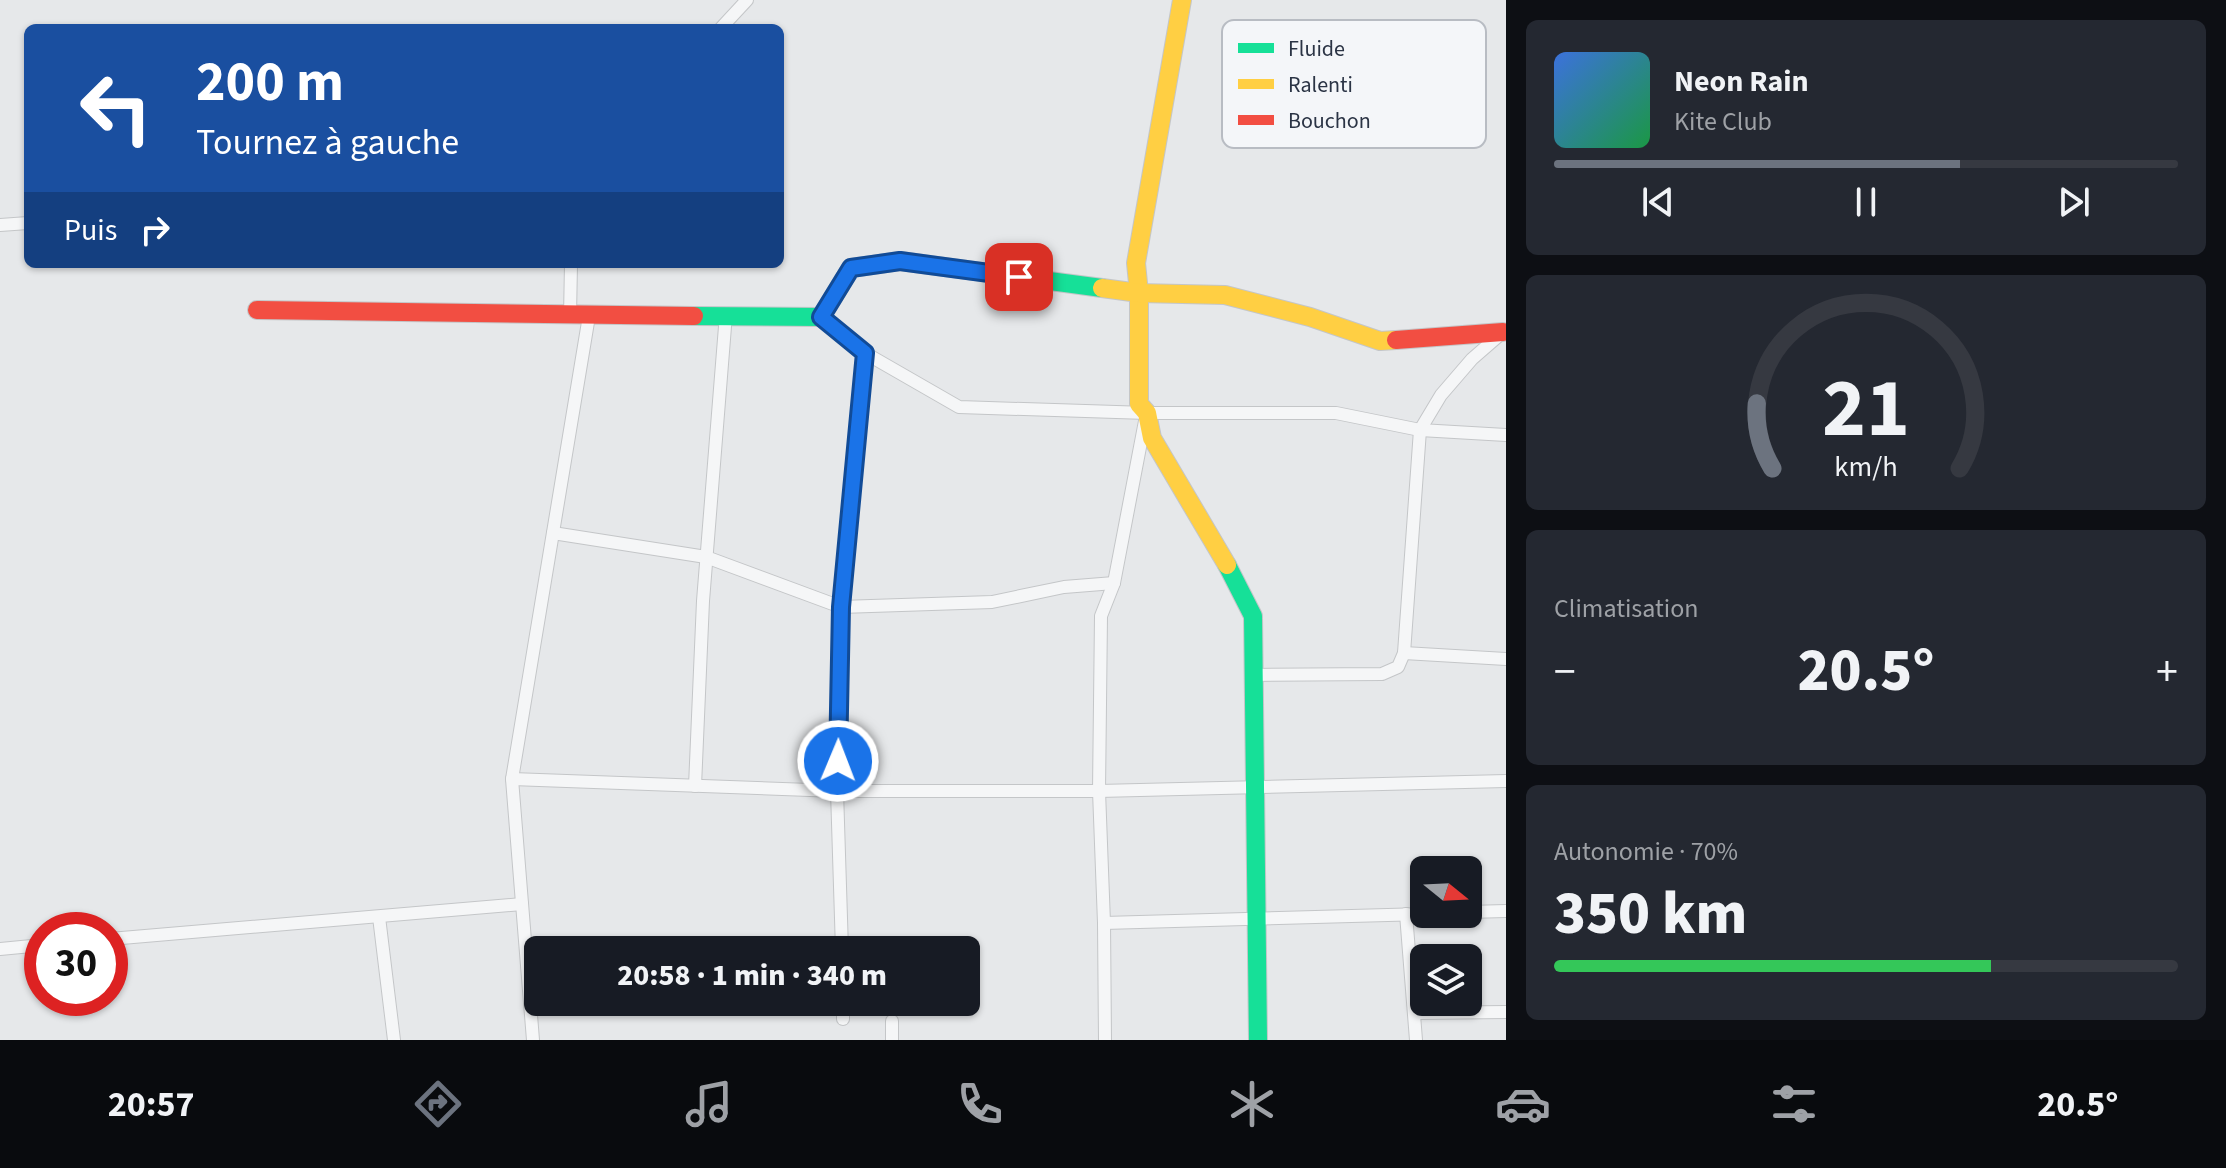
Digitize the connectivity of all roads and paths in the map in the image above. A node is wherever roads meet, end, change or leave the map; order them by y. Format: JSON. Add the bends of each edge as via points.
{"nodes":[{"id":1,"x":747,"y":0,"type":"edge"},
{"id":2,"x":1182,"y":0,"type":"edge"},
{"id":3,"x":725,"y":24,"type":"edge"},
{"id":4,"x":24,"y":223,"type":"edge"},
{"id":5,"x":0,"y":225,"type":"edge"},
{"id":6,"x":571,"y":268,"type":"edge"},
{"id":7,"x":1139,"y":293,"type":"junction"},
{"id":8,"x":257,"y":310,"type":"dead end"},
{"id":9,"x":726,"y":315,"type":"junction"},
{"id":10,"x":570,"y":316,"type":"junction"},
{"id":11,"x":589,"y":316,"type":"junction"},
{"id":12,"x":821,"y":317,"type":"junction"},
{"id":13,"x":1505,"y":331,"type":"edge"},
{"id":14,"x":865,"y":353,"type":"junction"},
{"id":15,"x":1147,"y":413,"type":"junction"},
{"id":16,"x":1420,"y":430,"type":"junction"},
{"id":17,"x":1506,"y":435,"type":"edge"},
{"id":18,"x":553,"y":533,"type":"junction"},
{"id":19,"x":706,"y":557,"type":"junction"},
{"id":20,"x":1114,"y":583,"type":"junction"},
{"id":21,"x":841,"y":607,"type":"junction"},
{"id":22,"x":1404,"y":653,"type":"junction"},
{"id":23,"x":1506,"y":659,"type":"edge"},
{"id":24,"x":1252,"y":675,"type":"junction"},
{"id":25,"x":512,"y":779,"type":"junction"},
{"id":26,"x":1506,"y":781,"type":"edge"},
{"id":27,"x":695,"y":786,"type":"junction"},
{"id":28,"x":1254,"y":788,"type":"junction"},
{"id":29,"x":837,"y":791,"type":"junction"},
{"id":30,"x":1099,"y":791,"type":"junction"},
{"id":31,"x":522,"y":904,"type":"junction"},
{"id":32,"x":1506,"y":911,"type":"edge"},
{"id":33,"x":1482,"y":912,"type":"edge"},
{"id":34,"x":1406,"y":914,"type":"junction"},
{"id":35,"x":1410,"y":914,"type":"edge"},
{"id":36,"x":379,"y":917,"type":"junction"},
{"id":37,"x":1257,"y":919,"type":"junction"},
{"id":38,"x":1104,"y":923,"type":"junction"},
{"id":39,"x":842,"y":936,"type":"edge"},
{"id":40,"x":128,"y":938,"type":"edge"},
{"id":41,"x":24,"y":947,"type":"edge"},
{"id":42,"x":0,"y":949,"type":"edge"},
{"id":43,"x":1410,"y":958,"type":"edge"},
{"id":44,"x":1482,"y":1012,"type":"edge"},
{"id":45,"x":1506,"y":1012,"type":"edge"},
{"id":46,"x":1415,"y":1016,"type":"edge"},
{"id":47,"x":892,"y":1021,"type":"dead end"},
{"id":48,"x":394,"y":1040,"type":"edge"},
{"id":49,"x":533,"y":1040,"type":"edge"},
{"id":50,"x":892,"y":1040,"type":"edge"},
{"id":51,"x":1105,"y":1040,"type":"edge"},
{"id":52,"x":1258,"y":1040,"type":"edge"},
{"id":53,"x":1416,"y":1040,"type":"edge"}],
"edges":[{"from":1,"to":3,"type":"street"},
{"from":2,"to":7,"type":"street","via":[[1136,263]]},
{"from":4,"to":5,"type":"street"},
{"from":6,"to":10,"type":"street"},
{"from":7,"to":12,"type":"street","via":[[900,261],[851,268]]},
{"from":7,"to":13,"type":"street","via":[[1225,295],[1380,341]]},
{"from":7,"to":15,"type":"street","via":[[1139,404]]},
{"from":8,"to":10,"type":"street"},
{"from":9,"to":11,"type":"street"},
{"from":9,"to":12,"type":"street"},
{"from":9,"to":19,"type":"street"},
{"from":10,"to":11,"type":"street"},
{"from":11,"to":18,"type":"street"},
{"from":12,"to":14,"type":"street"},
{"from":13,"to":16,"type":"street","via":[[1441,395]]},
{"from":14,"to":15,"type":"street","via":[[959,407]]},
{"from":14,"to":21,"type":"street"},
{"from":15,"to":16,"type":"street","via":[[1336,413]]},
{"from":15,"to":20,"type":"street"},
{"from":15,"to":24,"type":"street","via":[[1152,438],[1253,616]]},
{"from":16,"to":17,"type":"street"},
{"from":16,"to":22,"type":"street"},
{"from":18,"to":19,"type":"street"},
{"from":18,"to":25,"type":"street"},
{"from":19,"to":21,"type":"street"},
{"from":19,"to":27,"type":"street"},
{"from":20,"to":21,"type":"street","via":[[992,602]]},
{"from":20,"to":30,"type":"street","via":[[1101,616]]},
{"from":21,"to":29,"type":"street"},
{"from":22,"to":23,"type":"street"},
{"from":22,"to":24,"type":"street","via":[[1398,667],[1382,674]]},
{"from":24,"to":28,"type":"street"},
{"from":25,"to":27,"type":"street"},
{"from":25,"to":31,"type":"street"},
{"from":26,"to":28,"type":"street"},
{"from":27,"to":29,"type":"street"},
{"from":28,"to":30,"type":"street"},
{"from":28,"to":37,"type":"street"},
{"from":29,"to":30,"type":"street"},
{"from":29,"to":39,"type":"street"},
{"from":30,"to":38,"type":"street"},
{"from":31,"to":36,"type":"street"},
{"from":31,"to":49,"type":"street"},
{"from":32,"to":33,"type":"street"},
{"from":34,"to":35,"type":"street"},
{"from":34,"to":37,"type":"street"},
{"from":34,"to":43,"type":"street"},
{"from":36,"to":40,"type":"street"},
{"from":36,"to":48,"type":"street"},
{"from":37,"to":38,"type":"street"},
{"from":37,"to":52,"type":"street"},
{"from":38,"to":51,"type":"street"},
{"from":41,"to":42,"type":"street"},
{"from":44,"to":45,"type":"street"},
{"from":46,"to":53,"type":"street"},
{"from":47,"to":50,"type":"street"}]}
